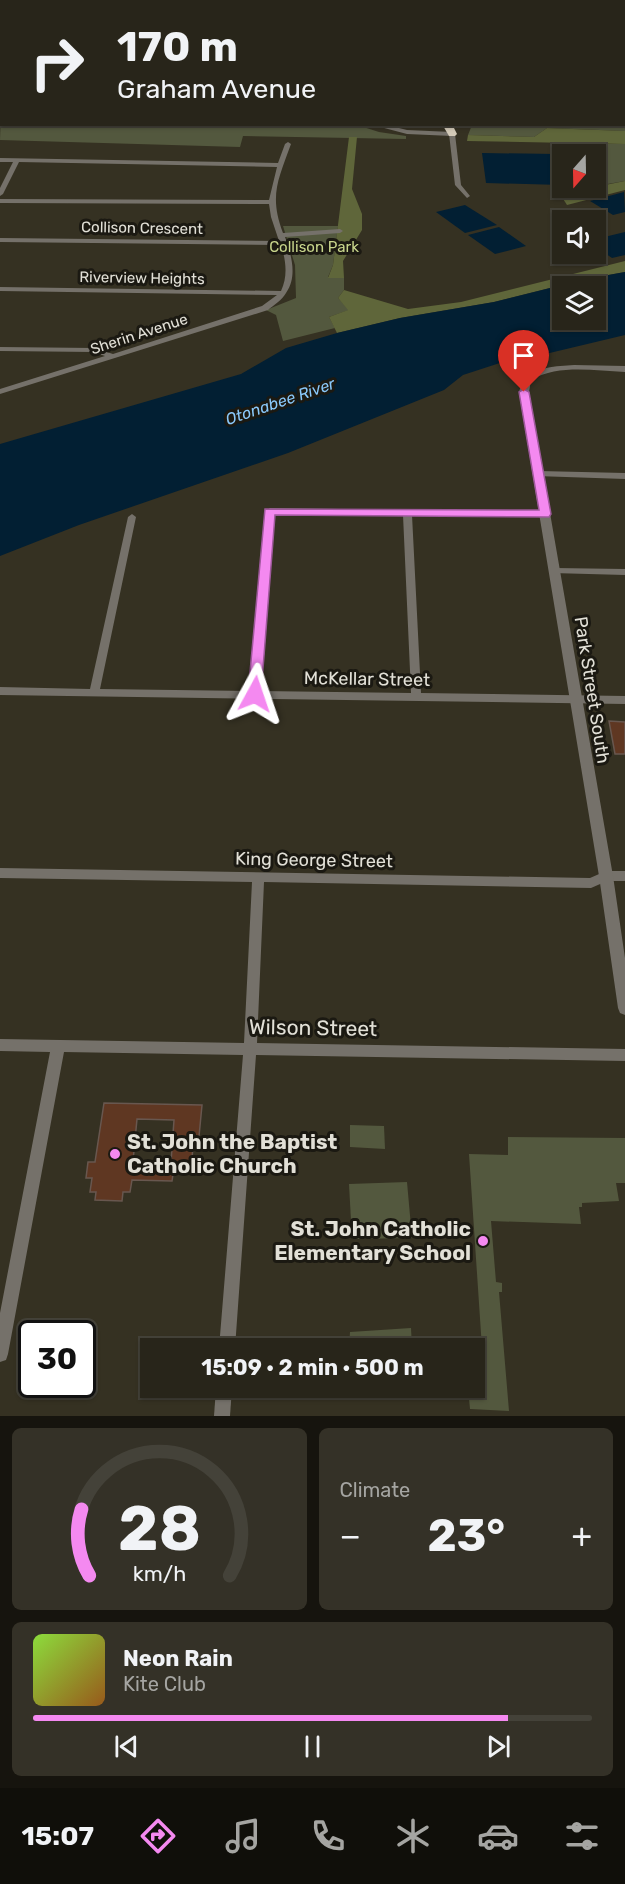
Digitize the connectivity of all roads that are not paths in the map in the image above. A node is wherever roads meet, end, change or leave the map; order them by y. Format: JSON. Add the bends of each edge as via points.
{"nodes":[{"id":1,"x":381,"y":126,"type":"edge"},
{"id":2,"x":451,"y":128,"type":"edge"},
{"id":3,"x":288,"y":144,"type":"dead end"},
{"id":4,"x":0,"y":160,"type":"edge"},
{"id":5,"x":17,"y":160,"type":"junction"},
{"id":6,"x":280,"y":165,"type":"junction"},
{"id":7,"x":0,"y":194,"type":"edge"},
{"id":8,"x":467,"y":196,"type":"dead end"},
{"id":9,"x":0,"y":201,"type":"edge"},
{"id":10,"x":273,"y":202,"type":"junction"},
{"id":11,"x":340,"y":231,"type":"dead end"},
{"id":12,"x":281,"y":235,"type":"junction"},
{"id":13,"x":0,"y":240,"type":"edge"},
{"id":14,"x":284,"y":243,"type":"junction"},
{"id":15,"x":0,"y":289,"type":"edge"},
{"id":16,"x":283,"y":293,"type":"junction"},
{"id":17,"x":0,"y":348,"type":"edge"},
{"id":18,"x":112,"y":356,"type":"junction"},
{"id":19,"x":625,"y":369,"type":"edge"},
{"id":20,"x":0,"y":392,"type":"edge"},
{"id":21,"x":539,"y":474,"type":"junction"},
{"id":22,"x":625,"y":476,"type":"edge"},
{"id":23,"x":407,"y":512,"type":"junction"},
{"id":24,"x":545,"y":514,"type":"junction"},
{"id":25,"x":132,"y":517,"type":"dead end"},
{"id":26,"x":555,"y":571,"type":"junction"},
{"id":27,"x":625,"y":572,"type":"edge"},
{"id":28,"x":0,"y":691,"type":"edge"},
{"id":29,"x":94,"y":692,"type":"junction"},
{"id":30,"x":255,"y":694,"type":"junction"},
{"id":31,"x":416,"y":696,"type":"junction"},
{"id":32,"x":575,"y":699,"type":"junction"},
{"id":33,"x":625,"y":700,"type":"edge"},
{"id":34,"x":0,"y":873,"type":"edge"},
{"id":35,"x":606,"y":876,"type":"junction"},
{"id":36,"x":625,"y":876,"type":"edge"},
{"id":37,"x":258,"y":877,"type":"junction"},
{"id":38,"x":625,"y":1008,"type":"edge"},
{"id":39,"x":0,"y":1045,"type":"edge"},
{"id":40,"x":58,"y":1046,"type":"junction"},
{"id":41,"x":250,"y":1048,"type":"junction"},
{"id":42,"x":625,"y":1055,"type":"edge"},
{"id":43,"x":228,"y":1338,"type":"edge"},
{"id":44,"x":0,"y":1354,"type":"edge"},
{"id":45,"x":223,"y":1398,"type":"edge"},
{"id":46,"x":222,"y":1416,"type":"edge"}],
"edges":[{"from":1,"to":2,"type":"street","via":[[407,132]]},
{"from":2,"to":8,"type":"street","via":[[458,185]]},
{"from":3,"to":6,"type":"street"},
{"from":4,"to":5,"type":"street"},
{"from":5,"to":6,"type":"street"},
{"from":5,"to":7,"type":"street"},
{"from":6,"to":10,"type":"street"},
{"from":9,"to":10,"type":"street"},
{"from":10,"to":12,"type":"street"},
{"from":11,"to":12,"type":"street"},
{"from":12,"to":14,"type":"street"},
{"from":13,"to":14,"type":"street","name":"Collison Crescent"},
{"from":14,"to":16,"type":"street","via":[[289,280]]},
{"from":15,"to":16,"type":"street","name":"Riverview Heights"},
{"from":16,"to":18,"type":"street","name":"Sherin Avenue","via":[[266,308]]},
{"from":17,"to":18,"type":"street","via":[[94,350]]},
{"from":18,"to":20,"type":"street","name":"Sherin Avenue"},
{"from":19,"to":21,"type":"street","name":"Park Street South","via":[[548,369],[527,379],[524,392]]},
{"from":21,"to":22,"type":"street"},
{"from":21,"to":24,"type":"street","name":"Park Street South"},
{"from":23,"to":24,"type":"street"},
{"from":23,"to":30,"type":"street","via":[[270,511]]},
{"from":23,"to":31,"type":"street"},
{"from":24,"to":26,"type":"street","name":"Park Street South"},
{"from":25,"to":29,"type":"street"},
{"from":26,"to":27,"type":"street"},
{"from":26,"to":32,"type":"street","name":"Park Street South"},
{"from":28,"to":29,"type":"street","name":"McKellar Street"},
{"from":29,"to":30,"type":"street","name":"McKellar Street"},
{"from":30,"to":31,"type":"street","name":"McKellar Street"},
{"from":31,"to":32,"type":"street","name":"McKellar Street"},
{"from":32,"to":33,"type":"street","name":"McKellar Street"},
{"from":32,"to":35,"type":"street","name":"Park Street South"},
{"from":34,"to":37,"type":"street","name":"King George Street"},
{"from":35,"to":36,"type":"street","name":"King George Street"},
{"from":35,"to":37,"type":"street","name":"King George Street","via":[[591,884]]},
{"from":35,"to":38,"type":"street","name":"Park Street South"},
{"from":37,"to":41,"type":"street"},
{"from":39,"to":40,"type":"street","name":"Wilson Street"},
{"from":40,"to":41,"type":"street","name":"Wilson Street"},
{"from":40,"to":44,"type":"street"},
{"from":41,"to":42,"type":"street","name":"Wilson Street"},
{"from":41,"to":43,"type":"street"},
{"from":45,"to":46,"type":"street"}]}
